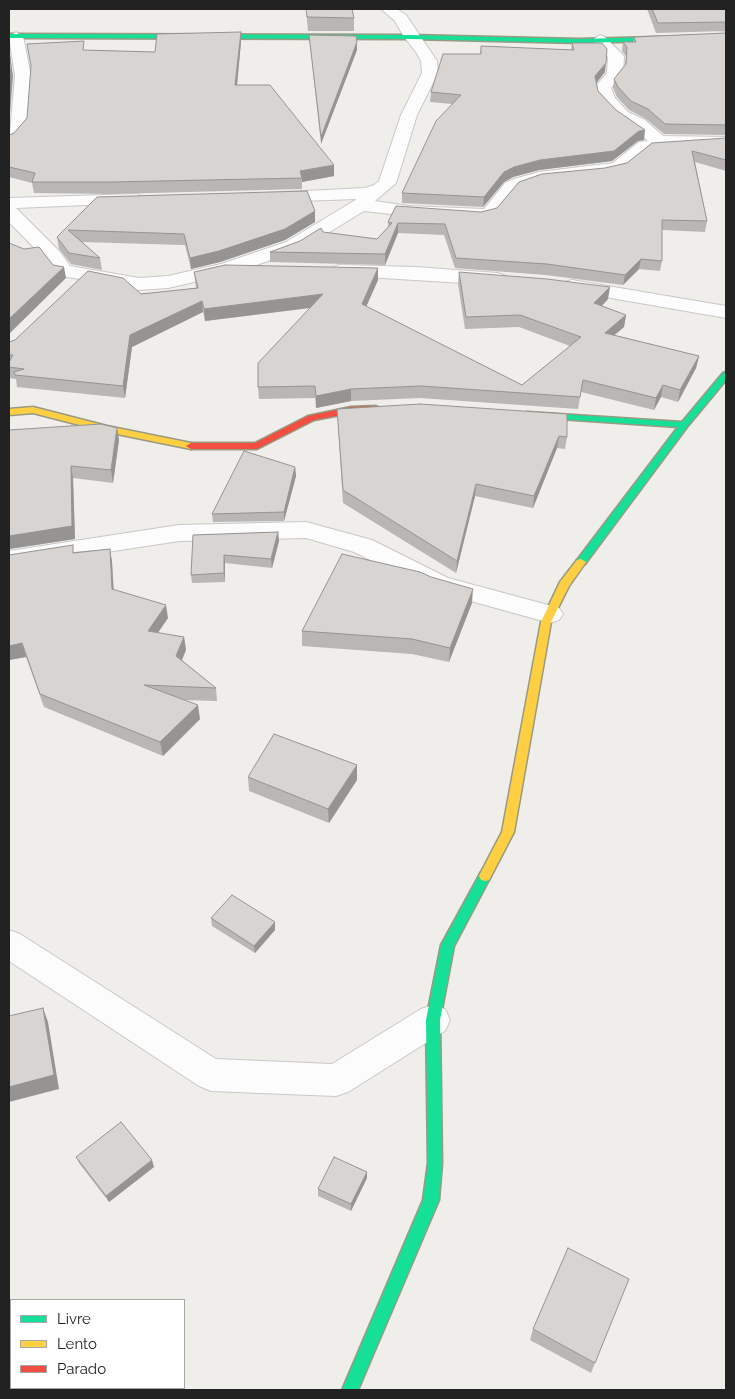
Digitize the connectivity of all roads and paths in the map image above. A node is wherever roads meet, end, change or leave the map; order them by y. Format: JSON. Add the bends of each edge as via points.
{"nodes":[{"id":1,"x":388,"y":9,"type":"edge"},
{"id":2,"x":12,"y":36,"type":"edge"},
{"id":3,"x":726,"y":36,"type":"edge"},
{"id":4,"x":411,"y":37,"type":"junction"},
{"id":5,"x":600,"y":40,"type":"junction"},
{"id":6,"x":9,"y":140,"type":"edge"},
{"id":7,"x":726,"y":142,"type":"edge"},
{"id":8,"x":672,"y":143,"type":"junction"},
{"id":9,"x":256,"y":197,"type":"edge"},
{"id":10,"x":148,"y":198,"type":"edge"},
{"id":11,"x":367,"y":198,"type":"junction"},
{"id":12,"x":9,"y":203,"type":"edge"},
{"id":13,"x":9,"y":212,"type":"edge"},
{"id":14,"x":226,"y":269,"type":"junction"},
{"id":15,"x":283,"y":270,"type":"edge"},
{"id":16,"x":321,"y":271,"type":"edge"},
{"id":17,"x":86,"y":273,"type":"junction"},
{"id":18,"x":519,"y":281,"type":"edge"},
{"id":19,"x":556,"y":284,"type":"edge"},
{"id":20,"x":65,"y":294,"type":"edge"},
{"id":21,"x":726,"y":312,"type":"edge"},
{"id":22,"x":726,"y":375,"type":"edge"},
{"id":23,"x":390,"y":408,"type":"edge"},
{"id":24,"x":9,"y":412,"type":"edge"},
{"id":25,"x":516,"y":413,"type":"edge"},
{"id":26,"x":684,"y":425,"type":"junction"},
{"id":27,"x":9,"y":559,"type":"edge"},
{"id":28,"x":550,"y":614,"type":"junction"},
{"id":29,"x":9,"y":944,"type":"edge"},
{"id":30,"x":433,"y":1020,"type":"junction"},
{"id":31,"x":350,"y":1390,"type":"edge"}],
"edges":[{"from":1,"to":4,"type":"street","via":[[400,18]]},
{"from":2,"to":4,"type":"street"},
{"from":2,"to":6,"type":"street","via":[[23,76],[19,128]]},
{"from":3,"to":5,"type":"street"},
{"from":4,"to":5,"type":"street"},
{"from":4,"to":11,"type":"street","via":[[429,61],[430,73],[409,115],[387,182]]},
{"from":5,"to":8,"type":"street","via":[[616,56],[615,74],[603,87],[607,100],[657,140]]},
{"from":7,"to":8,"type":"street"},
{"from":8,"to":11,"type":"street","via":[[645,146],[618,167],[603,171],[520,182],[511,187],[490,213],[480,216],[425,212]]},
{"from":9,"to":11,"type":"street"},
{"from":10,"to":12,"type":"street"},
{"from":11,"to":14,"type":"street","via":[[293,246]]},
{"from":13,"to":17,"type":"street","via":[[54,256],[64,271]]},
{"from":14,"to":15,"type":"street"},
{"from":14,"to":17,"type":"street","via":[[168,282],[139,284],[107,280]]},
{"from":16,"to":18,"type":"street","via":[[416,273]]},
{"from":17,"to":20,"type":"street"},
{"from":19,"to":21,"type":"street"},
{"from":22,"to":26,"type":"street"},
{"from":23,"to":24,"type":"street","via":[[351,410],[311,418],[257,446],[200,448],[33,410]]},
{"from":25,"to":26,"type":"street"},
{"from":26,"to":28,"type":"street","via":[[564,584]]},
{"from":27,"to":28,"type":"street","via":[[179,533],[306,530],[363,546],[440,584]]},
{"from":28,"to":30,"type":"street","via":[[508,832],[448,945]]},
{"from":29,"to":30,"type":"street","via":[[211,1075],[336,1080]]},
{"from":30,"to":31,"type":"street","via":[[436,1163],[431,1200]]}]}
